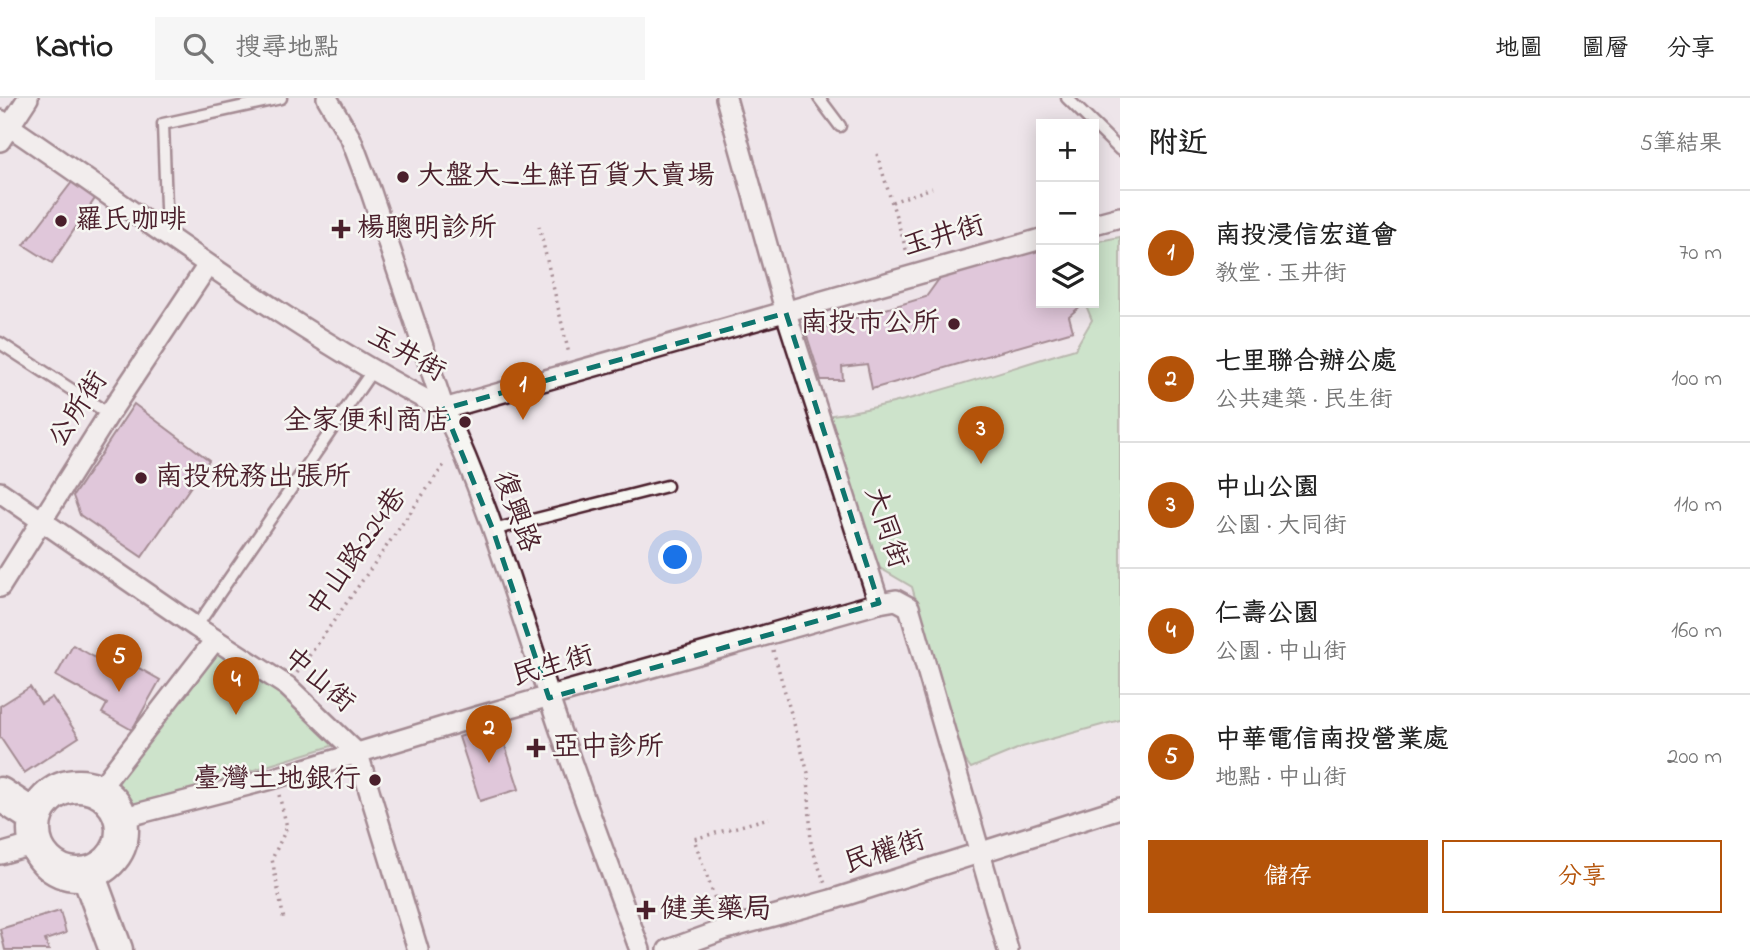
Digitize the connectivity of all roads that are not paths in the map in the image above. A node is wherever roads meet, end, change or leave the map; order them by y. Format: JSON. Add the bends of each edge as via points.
{"nodes":[{"id":1,"x":28,"y":98,"type":"edge"},
{"id":2,"x":281,"y":98,"type":"edge"},
{"id":3,"x":327,"y":98,"type":"edge"},
{"id":4,"x":726,"y":98,"type":"edge"},
{"id":5,"x":819,"y":98,"type":"edge"},
{"id":6,"x":1067,"y":98,"type":"edge"},
{"id":7,"x":839,"y":126,"type":"dead end"},
{"id":8,"x":3,"y":129,"type":"edge"},
{"id":9,"x":1120,"y":150,"type":"edge"},
{"id":10,"x":1120,"y":217,"type":"edge"},
{"id":11,"x":1099,"y":223,"type":"edge"},
{"id":12,"x":167,"y":236,"type":"junction"},
{"id":13,"x":1036,"y":240,"type":"edge"},
{"id":14,"x":208,"y":265,"type":"junction"},
{"id":15,"x":786,"y":313,"type":"junction"},
{"id":16,"x":0,"y":343,"type":"edge"},
{"id":17,"x":372,"y":371,"type":"junction"},
{"id":18,"x":444,"y":409,"type":"junction"},
{"id":19,"x":109,"y":414,"type":"junction"},
{"id":20,"x":667,"y":486,"type":"dead end"},
{"id":21,"x":0,"y":492,"type":"edge"},
{"id":22,"x":43,"y":520,"type":"junction"},
{"id":23,"x":493,"y":530,"type":"junction"},
{"id":24,"x":0,"y":587,"type":"edge"},
{"id":25,"x":880,"y":603,"type":"junction"},
{"id":26,"x":196,"y":627,"type":"junction"},
{"id":27,"x":215,"y":640,"type":"junction"},
{"id":28,"x":549,"y":698,"type":"junction"},
{"id":29,"x":358,"y":754,"type":"junction"},
{"id":30,"x":98,"y":791,"type":"junction"},
{"id":31,"x":0,"y":794,"type":"edge"},
{"id":32,"x":1120,"y":808,"type":"edge"},
{"id":33,"x":121,"y":818,"type":"junction"},
{"id":34,"x":35,"y":830,"type":"junction"},
{"id":35,"x":981,"y":851,"type":"junction"},
{"id":36,"x":0,"y":854,"type":"edge"},
{"id":37,"x":88,"y":874,"type":"junction"},
{"id":38,"x":1006,"y":949,"type":"edge"},
{"id":39,"x":116,"y":950,"type":"edge"},
{"id":40,"x":418,"y":950,"type":"edge"},
{"id":41,"x":640,"y":950,"type":"edge"},
{"id":42,"x":668,"y":950,"type":"edge"}],
"edges":[{"from":1,"to":8,"type":"street"},
{"from":2,"to":12,"type":"lane","via":[[163,124]]},
{"from":3,"to":18,"type":"street","name":"復興路","via":[[351,139],[371,192]]},
{"from":4,"to":15,"type":"street","name":"大同街"},
{"from":5,"to":7,"type":"lane"},
{"from":6,"to":9,"type":"lane"},
{"from":8,"to":12,"type":"street","name":"玉井街"},
{"from":10,"to":11,"type":"street"},
{"from":12,"to":14,"type":"street","name":"玉井街"},
{"from":13,"to":15,"type":"street","name":"玉井街"},
{"from":14,"to":17,"type":"street","name":"玉井街"},
{"from":14,"to":19,"type":"street","name":"公所街"},
{"from":15,"to":18,"type":"street","name":"玉井街"},
{"from":15,"to":25,"type":"street","name":"大同街"},
{"from":16,"to":19,"type":"lane"},
{"from":17,"to":18,"type":"street","name":"玉井街"},
{"from":17,"to":26,"type":"lane"},
{"from":18,"to":23,"type":"street","name":"復興路"},
{"from":19,"to":22,"type":"street","name":"公所街"},
{"from":20,"to":23,"type":"lane"},
{"from":21,"to":22,"type":"street","name":"中山街"},
{"from":22,"to":24,"type":"street","name":"公所街"},
{"from":22,"to":26,"type":"street","name":"中山街"},
{"from":23,"to":28,"type":"street","name":"復興路"},
{"from":25,"to":28,"type":"street","name":"民生街"},
{"from":25,"to":35,"type":"street","name":"大同街","via":[[896,600],[909,607]]},
{"from":26,"to":27,"type":"street","name":"中山街"},
{"from":27,"to":29,"type":"street","name":"中山街","via":[[288,686]]},
{"from":27,"to":30,"type":"street"},
{"from":28,"to":29,"type":"street","name":"民生街"},
{"from":28,"to":41,"type":"street","name":"復興路"},
{"from":29,"to":33,"type":"street","name":"民生街"},
{"from":29,"to":40,"type":"street","name":"中山街"},
{"from":30,"to":33,"type":"main road"},
{"from":30,"to":34,"type":"main road","via":[[76,786],[54,792],[45,801]]},
{"from":31,"to":34,"type":"main road"},
{"from":32,"to":35,"type":"street","name":"民權街"},
{"from":33,"to":37,"type":"main road","via":[[123,831],[116,855]]},
{"from":34,"to":36,"type":"street"},
{"from":34,"to":37,"type":"main road","via":[[43,859],[52,867],[74,875]]},
{"from":35,"to":38,"type":"street","name":"大同街"},
{"from":35,"to":42,"type":"street","name":"民權街"},
{"from":37,"to":39,"type":"main road"}]}
